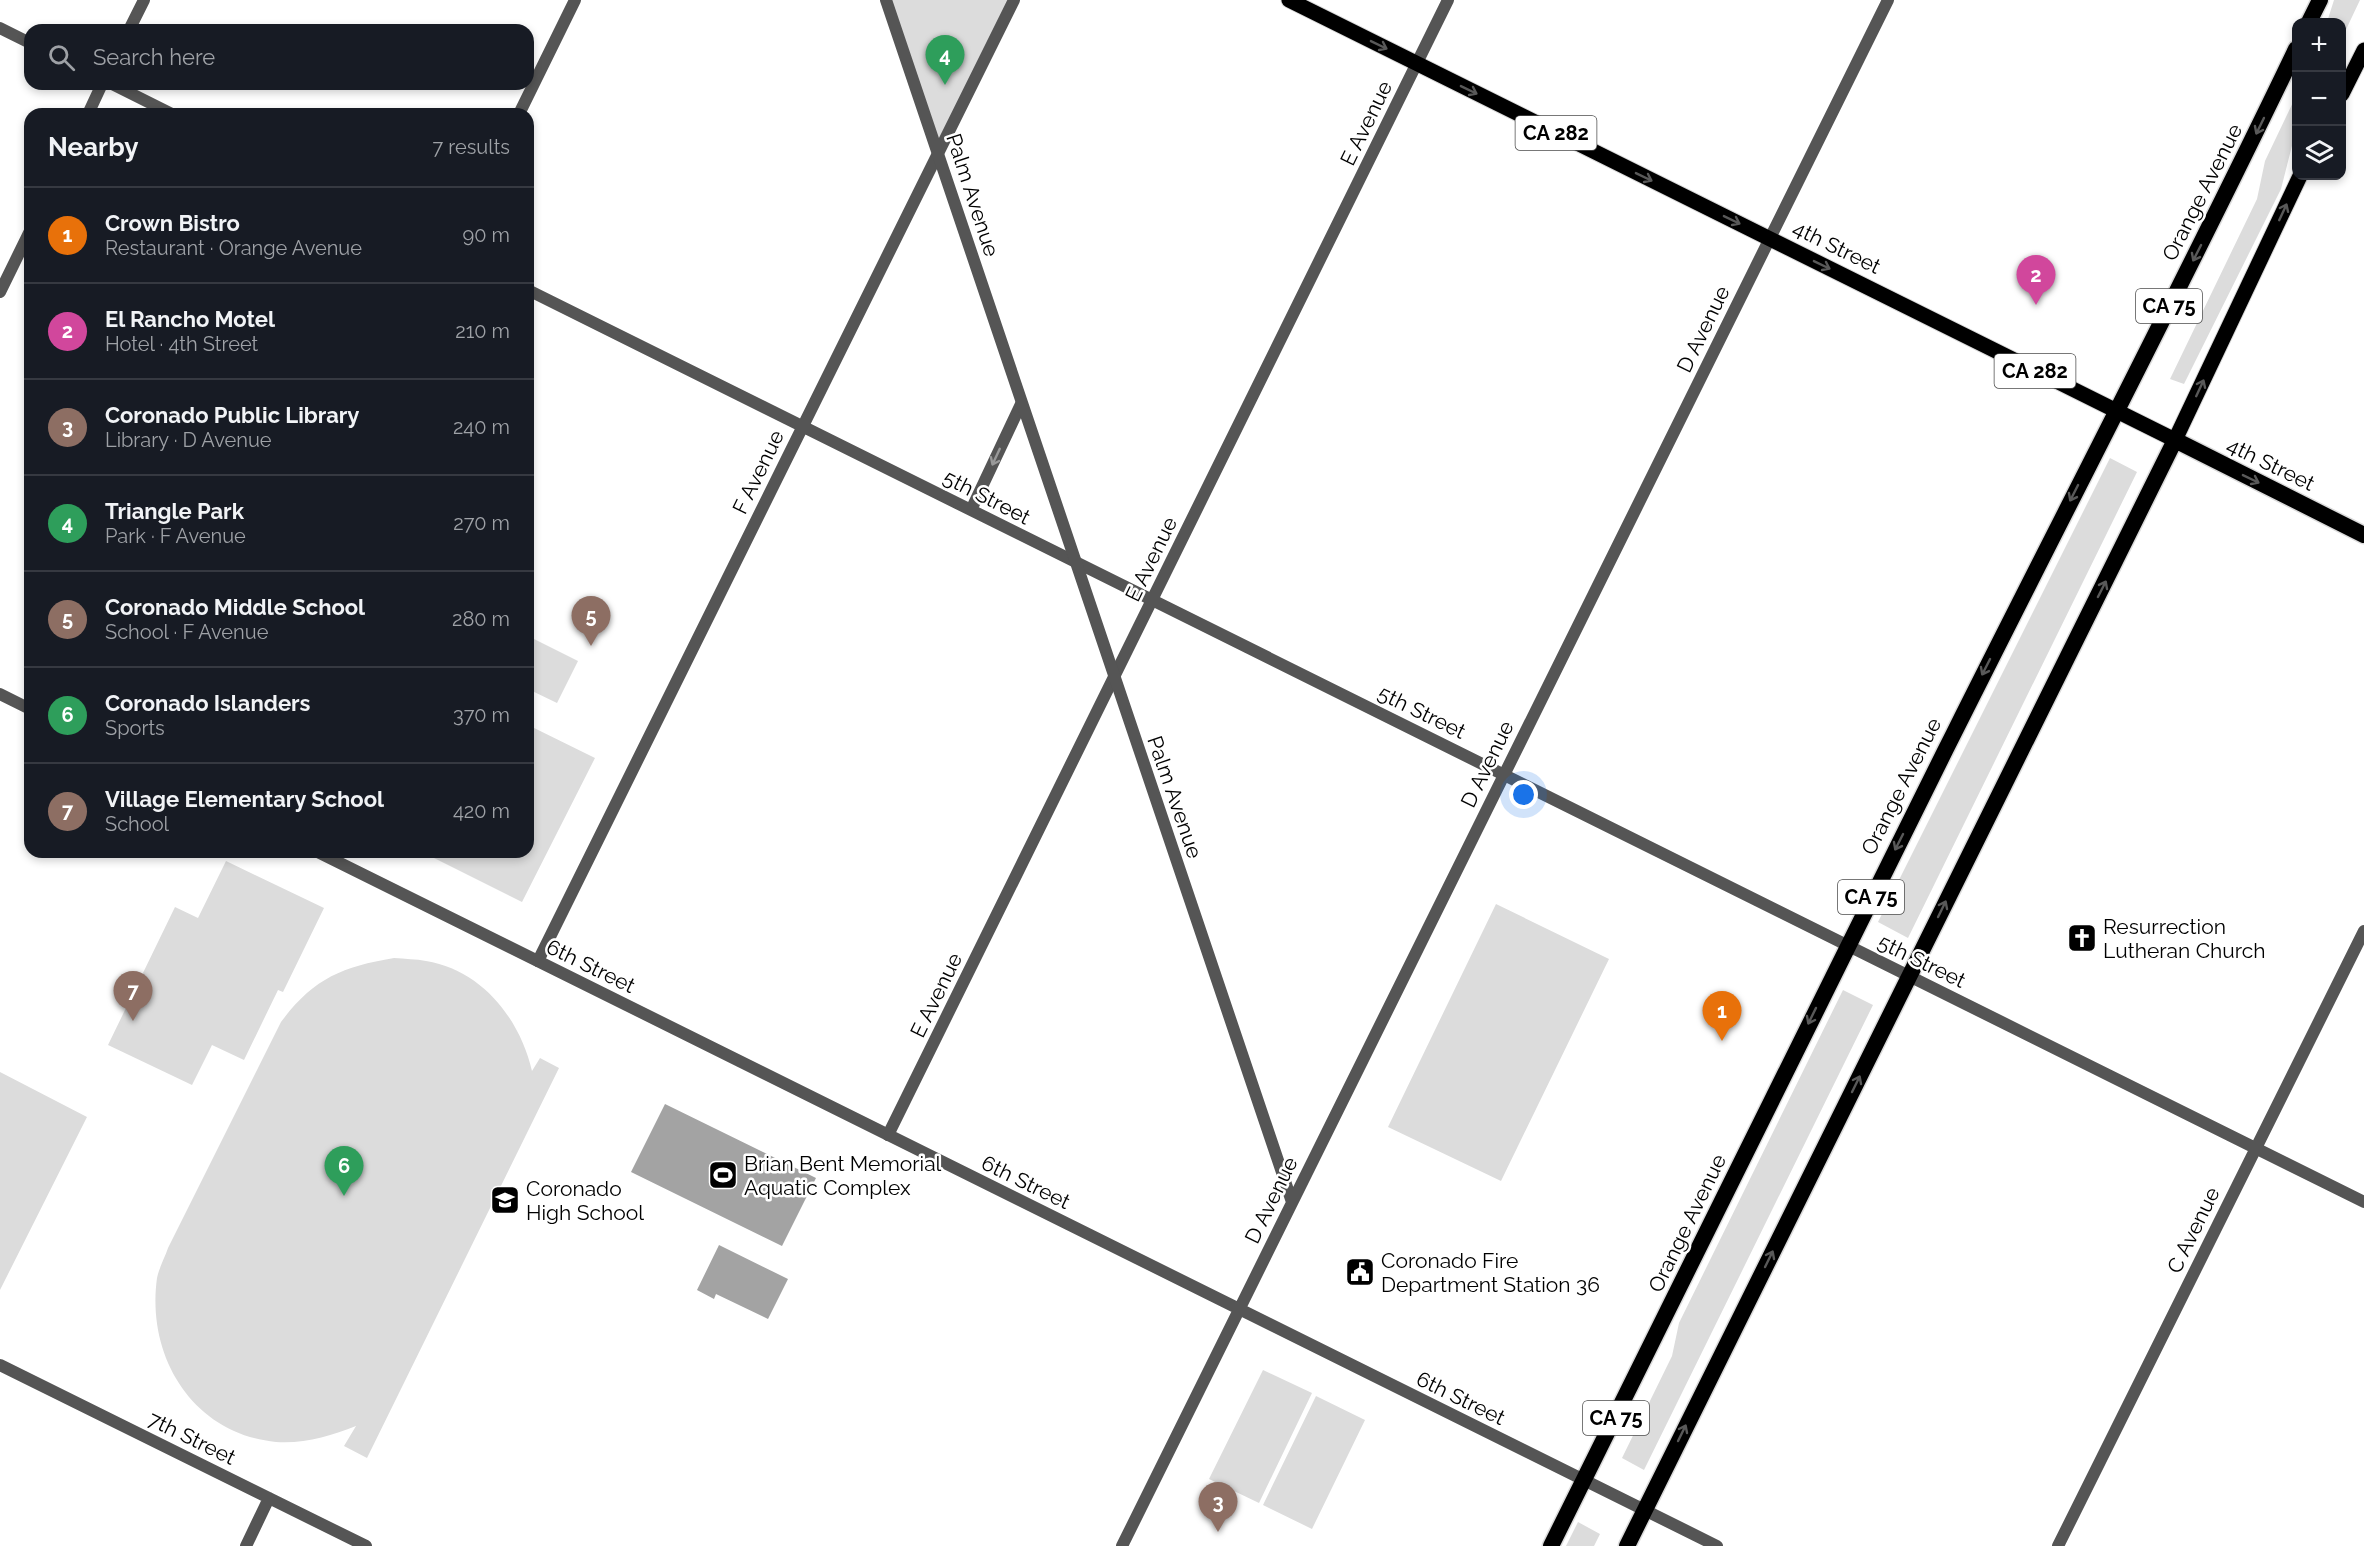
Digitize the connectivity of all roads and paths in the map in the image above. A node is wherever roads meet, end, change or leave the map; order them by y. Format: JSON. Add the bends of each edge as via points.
{"nodes":[{"id":1,"x":144,"y":0,"type":"edge"},
{"id":2,"x":575,"y":0,"type":"edge"},
{"id":3,"x":886,"y":0,"type":"edge"},
{"id":4,"x":1014,"y":0,"type":"edge"},
{"id":5,"x":1288,"y":0,"type":"edge"},
{"id":6,"x":1448,"y":0,"type":"edge"},
{"id":7,"x":1888,"y":0,"type":"edge"},
{"id":8,"x":2320,"y":0,"type":"edge"},
{"id":9,"x":2311,"y":18,"type":"edge"},
{"id":10,"x":132,"y":24,"type":"edge"},
{"id":11,"x":0,"y":28,"type":"edge"},
{"id":12,"x":24,"y":40,"type":"edge"},
{"id":13,"x":2364,"y":50,"type":"edge"},
{"id":14,"x":2292,"y":57,"type":"edge"},
{"id":15,"x":1417,"y":64,"type":"junction"},
{"id":16,"x":534,"y":83,"type":"edge"},
{"id":17,"x":2346,"y":86,"type":"edge"},
{"id":18,"x":99,"y":90,"type":"edge"},
{"id":19,"x":124,"y":90,"type":"edge"},
{"id":20,"x":531,"y":90,"type":"edge"},
{"id":21,"x":91,"y":108,"type":"edge"},
{"id":22,"x":160,"y":108,"type":"edge"},
{"id":23,"x":522,"y":108,"type":"edge"},
{"id":24,"x":938,"y":153,"type":"junction"},
{"id":25,"x":2299,"y":180,"type":"edge"},
{"id":26,"x":1770,"y":239,"type":"junction"},
{"id":27,"x":24,"y":243,"type":"edge"},
{"id":28,"x":0,"y":292,"type":"edge"},
{"id":29,"x":534,"y":293,"type":"edge"},
{"id":30,"x":1021,"y":404,"type":"junction"},
{"id":31,"x":2115,"y":410,"type":"junction"},
{"id":32,"x":802,"y":427,"type":"junction"},
{"id":33,"x":2175,"y":440,"type":"junction"},
{"id":34,"x":971,"y":510,"type":"junction"},
{"id":35,"x":2364,"y":535,"type":"edge"},
{"id":36,"x":1075,"y":562,"type":"junction"},
{"id":37,"x":1152,"y":600,"type":"junction"},
{"id":38,"x":1114,"y":677,"type":"junction"},
{"id":39,"x":0,"y":694,"type":"edge"},
{"id":40,"x":24,"y":706,"type":"edge"},
{"id":41,"x":1504,"y":775,"type":"junction"},
{"id":42,"x":330,"y":858,"type":"edge"},
{"id":43,"x":2364,"y":931,"type":"edge"},
{"id":44,"x":1847,"y":945,"type":"junction"},
{"id":45,"x":538,"y":961,"type":"junction"},
{"id":46,"x":1909,"y":976,"type":"junction"},
{"id":47,"x":888,"y":1135,"type":"junction"},
{"id":48,"x":2256,"y":1148,"type":"junction"},
{"id":49,"x":1292,"y":1202,"type":"junction"},
{"id":50,"x":2364,"y":1202,"type":"edge"},
{"id":51,"x":1239,"y":1309,"type":"junction"},
{"id":52,"x":0,"y":1365,"type":"edge"},
{"id":53,"x":1584,"y":1480,"type":"junction"},
{"id":54,"x":269,"y":1498,"type":"junction"},
{"id":55,"x":1644,"y":1510,"type":"junction"},
{"id":56,"x":246,"y":1546,"type":"edge"},
{"id":57,"x":366,"y":1546,"type":"edge"},
{"id":58,"x":1122,"y":1546,"type":"edge"},
{"id":59,"x":1551,"y":1546,"type":"edge"},
{"id":60,"x":1627,"y":1546,"type":"edge"},
{"id":61,"x":1717,"y":1546,"type":"edge"},
{"id":62,"x":2058,"y":1546,"type":"edge"}],
"edges":[{"from":1,"to":10,"type":"street"},
{"from":2,"to":16,"type":"street"},
{"from":3,"to":24,"type":"street","name":"Palm Avenue"},
{"from":4,"to":24,"type":"street","name":"F Avenue"},
{"from":5,"to":15,"type":"main road","name":"4th Street","number":"CA 282","one_way":true},
{"from":6,"to":15,"type":"street","name":"E Avenue"},
{"from":7,"to":26,"type":"street","name":"D Avenue"},
{"from":8,"to":9,"type":"highway"},
{"from":11,"to":12,"type":"street"},
{"from":13,"to":17,"type":"main road"},
{"from":14,"to":31,"type":"highway","name":"Orange Avenue","number":"CA 75","one_way":true,"via":[[2224,201]]},
{"from":15,"to":26,"type":"main road","name":"4th Street","number":"CA 282","one_way":true},
{"from":15,"to":37,"type":"street","name":"E Avenue"},
{"from":18,"to":21,"type":"street"},
{"from":19,"to":22,"type":"street"},
{"from":20,"to":23,"type":"street"},
{"from":24,"to":30,"type":"street","name":"Palm Avenue"},
{"from":24,"to":32,"type":"street","name":"F Avenue"},
{"from":33,"to":25,"type":"main road","one_way":true},
{"from":26,"to":31,"type":"main road","name":"4th Street","number":"CA 282","one_way":true},
{"from":26,"to":41,"type":"street","name":"D Avenue"},
{"from":27,"to":28,"type":"street"},
{"from":29,"to":32,"type":"street","name":"5th Street"},
{"from":30,"to":34,"type":"street","one_way":true},
{"from":30,"to":36,"type":"street","name":"Palm Avenue"},
{"from":31,"to":33,"type":"main road","name":"4th Street","number":"CA 282"},
{"from":31,"to":44,"type":"highway","name":"Orange Avenue","number":"CA 75","one_way":true},
{"from":32,"to":34,"type":"street","name":"5th Street"},
{"from":32,"to":45,"type":"street","name":"F Avenue"},
{"from":33,"to":35,"type":"highway","name":"4th Street","one_way":true},
{"from":46,"to":33,"type":"highway","number":"CA 75","one_way":true},
{"from":34,"to":36,"type":"street","name":"5th Street"},
{"from":36,"to":37,"type":"street","name":"5th Street"},
{"from":36,"to":38,"type":"street","name":"Palm Avenue"},
{"from":37,"to":38,"type":"street","name":"E Avenue"},
{"from":37,"to":41,"type":"street","name":"5th Street"},
{"from":38,"to":47,"type":"street","name":"E Avenue"},
{"from":38,"to":49,"type":"street","name":"Palm Avenue"},
{"from":39,"to":40,"type":"street"},
{"from":41,"to":44,"type":"street","name":"5th Street"},
{"from":41,"to":49,"type":"street","name":"D Avenue"},
{"from":42,"to":45,"type":"street","name":"6th Street"},
{"from":43,"to":48,"type":"street","name":"C Avenue"},
{"from":44,"to":46,"type":"street","name":"5th Street"},
{"from":44,"to":53,"type":"highway","name":"Orange Avenue","number":"CA 75","one_way":true},
{"from":45,"to":47,"type":"street","name":"6th Street"},
{"from":46,"to":48,"type":"street","name":"5th Street"},
{"from":55,"to":46,"type":"highway","number":"CA 75","one_way":true},
{"from":47,"to":51,"type":"street","name":"6th Street"},
{"from":48,"to":50,"type":"street","name":"5th Street"},
{"from":48,"to":62,"type":"street","name":"C Avenue"},
{"from":49,"to":51,"type":"street","name":"D Avenue"},
{"from":51,"to":53,"type":"street","name":"6th Street"},
{"from":51,"to":58,"type":"street","name":"D Avenue"},
{"from":52,"to":54,"type":"street","name":"7th Street"},
{"from":53,"to":55,"type":"street","name":"6th Street"},
{"from":53,"to":59,"type":"highway","name":"Orange Avenue","number":"CA 75"},
{"from":54,"to":56,"type":"street"},
{"from":54,"to":57,"type":"street","name":"7th Street"},
{"from":55,"to":60,"type":"highway","number":"CA 75"},
{"from":55,"to":61,"type":"street","name":"6th Street"}]}
